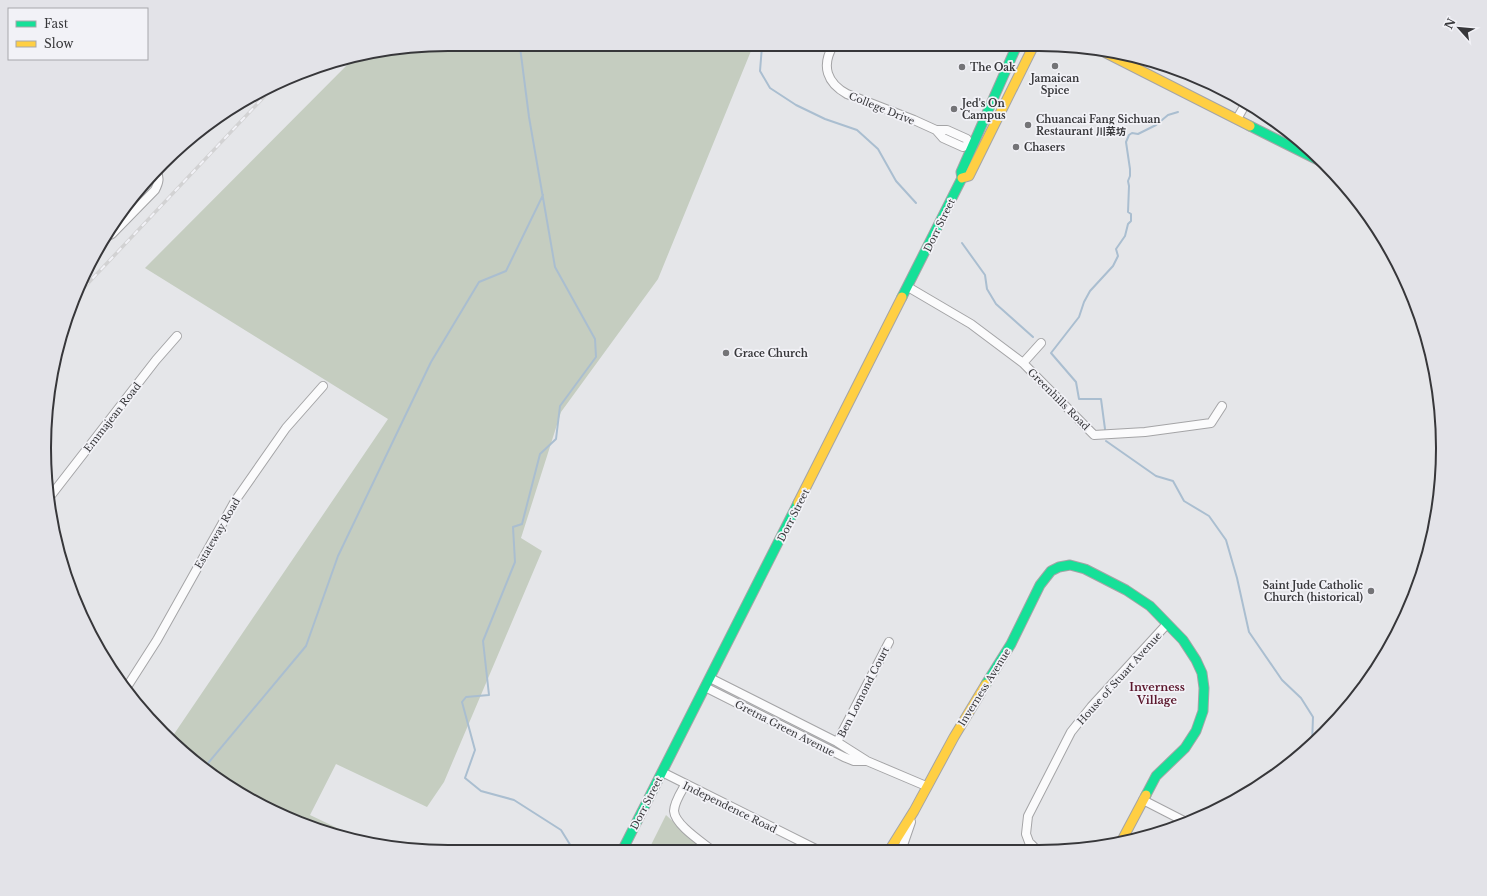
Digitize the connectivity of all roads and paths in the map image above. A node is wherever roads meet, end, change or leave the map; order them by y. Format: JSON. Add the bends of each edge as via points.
{"nodes":[{"id":1,"x":830,"y":51,"type":"edge"},
{"id":2,"x":1014,"y":51,"type":"edge"},
{"id":3,"x":1031,"y":51,"type":"edge"},
{"id":4,"x":1120,"y":60,"type":"edge"},
{"id":5,"x":1243,"y":107,"type":"edge"},
{"id":6,"x":1237,"y":119,"type":"junction"},
{"id":7,"x":970,"y":146,"type":"junction"},
{"id":8,"x":1304,"y":153,"type":"edge"},
{"id":9,"x":159,"y":176,"type":"edge"},
{"id":10,"x":962,"y":178,"type":"junction"},
{"id":11,"x":116,"y":230,"type":"edge"},
{"id":12,"x":908,"y":287,"type":"junction"},
{"id":13,"x":177,"y":336,"type":"dead end"},
{"id":14,"x":1041,"y":343,"type":"dead end"},
{"id":15,"x":1024,"y":363,"type":"junction"},
{"id":16,"x":323,"y":386,"type":"dead end"},
{"id":17,"x":1222,"y":406,"type":"dead end"},
{"id":18,"x":53,"y":492,"type":"edge"},
{"id":19,"x":1167,"y":624,"type":"junction"},
{"id":20,"x":888,"y":642,"type":"dead end"},
{"id":21,"x":710,"y":678,"type":"junction"},
{"id":22,"x":129,"y":684,"type":"edge"},
{"id":23,"x":705,"y":687,"type":"junction"},
{"id":24,"x":838,"y":743,"type":"junction"},
{"id":25,"x":826,"y":749,"type":"junction"},
{"id":26,"x":840,"y":756,"type":"junction"},
{"id":27,"x":867,"y":762,"type":"junction"},
{"id":28,"x":662,"y":772,"type":"junction"},
{"id":29,"x":685,"y":785,"type":"junction"},
{"id":30,"x":926,"y":786,"type":"junction"},
{"id":31,"x":1143,"y":800,"type":"junction"},
{"id":32,"x":914,"y":812,"type":"junction"},
{"id":33,"x":1180,"y":819,"type":"edge"},
{"id":34,"x":1125,"y":835,"type":"edge"},
{"id":35,"x":625,"y":845,"type":"edge"},
{"id":36,"x":706,"y":845,"type":"edge"},
{"id":37,"x":808,"y":845,"type":"edge"},
{"id":38,"x":893,"y":845,"type":"edge"},
{"id":39,"x":903,"y":845,"type":"edge"},
{"id":40,"x":1032,"y":845,"type":"edge"}],
"edges":[{"from":1,"to":7,"type":"street","name":"College Drive","via":[[827,69],[836,87],[847,94],[936,130],[943,138],[963,147]]},
{"from":2,"to":7,"type":"main road","name":"Dorr Street"},
{"from":3,"to":10,"type":"main road","name":"Dorr Street","via":[[969,176]]},
{"from":4,"to":6,"type":"main road"},
{"from":5,"to":6,"type":"street"},
{"from":6,"to":8,"type":"main road"},
{"from":7,"to":10,"type":"main road","name":"Dorr Street","via":[[961,172]]},
{"from":9,"to":11,"type":"street","via":[[155,190]]},
{"from":10,"to":12,"type":"main road","name":"Dorr Street"},
{"from":12,"to":15,"type":"street","name":"Greenhills Road","via":[[971,324]]},
{"from":12,"to":21,"type":"main road","name":"Dorr Street"},
{"from":13,"to":18,"type":"street","name":"Emmajean Road"},
{"from":14,"to":15,"type":"street"},
{"from":15,"to":17,"type":"street","name":"Greenhills Road","via":[[1094,435],[1145,432],[1211,423]]},
{"from":16,"to":22,"type":"street","name":"Estateway Road","via":[[286,428],[235,501],[157,640]]},
{"from":19,"to":30,"type":"main road","name":"Inverness Avenue","via":[[1150,606],[1086,569],[1070,565],[1051,571],[1040,585],[1011,644]]},
{"from":19,"to":31,"type":"main road","via":[[1183,640],[1202,674],[1203,711],[1196,731],[1185,748],[1156,776]]},
{"from":19,"to":40,"type":"street","name":"House of Stuart Avenue","via":[[1071,732],[1028,816],[1026,834]]},
{"from":20,"to":24,"type":"street","name":"Ben Lomond Court"},
{"from":21,"to":23,"type":"main road","name":"Dorr Street"},
{"from":21,"to":24,"type":"street","name":"Gretna Green Avenue"},
{"from":23,"to":25,"type":"street","name":"Gretna Green Avenue"},
{"from":23,"to":28,"type":"main road","name":"Dorr Street"},
{"from":24,"to":25,"type":"street"},
{"from":24,"to":26,"type":"street"},
{"from":24,"to":27,"type":"street","name":"Gretna Green Avenue"},
{"from":25,"to":26,"type":"street","name":"Gretna Green Avenue"},
{"from":26,"to":27,"type":"street","name":"Gretna Green Avenue"},
{"from":27,"to":30,"type":"street","name":"Gretna Green Avenue"},
{"from":28,"to":29,"type":"street","name":"Independence Road"},
{"from":28,"to":35,"type":"main road","name":"Dorr Street"},
{"from":29,"to":36,"type":"street","via":[[674,810],[678,823]]},
{"from":29,"to":37,"type":"street","name":"Independence Road"},
{"from":30,"to":32,"type":"main road","name":"Inverness Avenue"},
{"from":31,"to":33,"type":"street"},
{"from":31,"to":34,"type":"main road"},
{"from":32,"to":38,"type":"main road","name":"Inverness Avenue"},
{"from":32,"to":39,"type":"street","name":"Inverness Avenue"}]}
